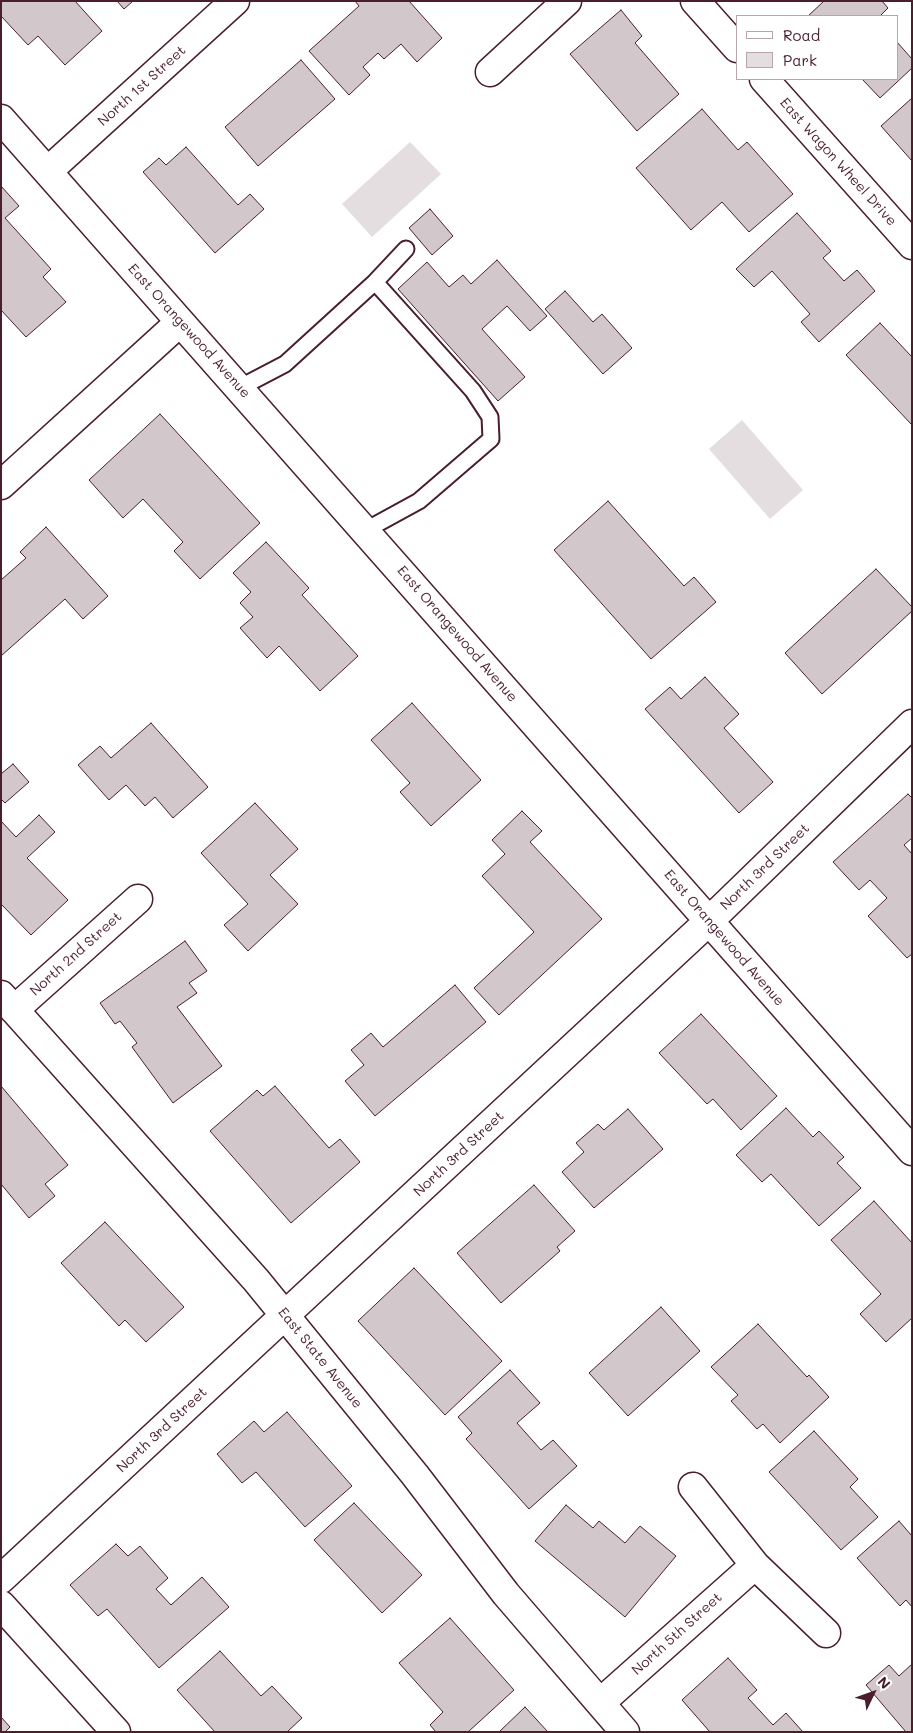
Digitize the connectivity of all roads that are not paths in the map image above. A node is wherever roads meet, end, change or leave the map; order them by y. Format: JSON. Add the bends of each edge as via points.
{"nodes":[{"id":1,"x":235,"y":1,"type":"edge"},
{"id":2,"x":567,"y":1,"type":"edge"},
{"id":3,"x":695,"y":1,"type":"edge"},
{"id":4,"x":736,"y":47,"type":"edge"},
{"id":5,"x":490,"y":72,"type":"dead end"},
{"id":6,"x":765,"y":80,"type":"edge"},
{"id":7,"x":1,"y":119,"type":"edge"},
{"id":8,"x":48,"y":171,"type":"junction"},
{"id":9,"x":912,"y":245,"type":"edge"},
{"id":10,"x":406,"y":249,"type":"dead end"},
{"id":11,"x":375,"y":282,"type":"junction"},
{"id":12,"x":179,"y":323,"type":"junction"},
{"id":13,"x":240,"y":388,"type":"junction"},
{"id":14,"x":1,"y":485,"type":"edge"},
{"id":15,"x":366,"y":530,"type":"junction"},
{"id":16,"x":912,"y":724,"type":"edge"},
{"id":17,"x":138,"y":899,"type":"dead end"},
{"id":18,"x":709,"y":921,"type":"junction"},
{"id":19,"x":8,"y":1003,"type":"edge"},
{"id":20,"x":912,"y":1151,"type":"edge"},
{"id":21,"x":285,"y":1316,"type":"junction"},
{"id":22,"x":693,"y":1487,"type":"dead end"},
{"id":23,"x":754,"y":1565,"type":"junction"},
{"id":24,"x":1,"y":1579,"type":"edge"},
{"id":25,"x":1,"y":1605,"type":"edge"},
{"id":26,"x":826,"y":1632,"type":"dead end"},
{"id":27,"x":600,"y":1703,"type":"junction"},
{"id":28,"x":116,"y":1732,"type":"edge"},
{"id":29,"x":625,"y":1732,"type":"edge"}],
"edges":[{"from":1,"to":8,"type":"street","name":"North 1st Street"},
{"from":2,"to":5,"type":"street"},
{"from":3,"to":4,"type":"street"},
{"from":6,"to":9,"type":"street","name":"East Wagon Wheel Drive"},
{"from":7,"to":8,"type":"street","name":"East Orangewood Avenue"},
{"from":8,"to":12,"type":"street","name":"East Orangewood Avenue"},
{"from":10,"to":11,"type":"lane"},
{"from":11,"to":13,"type":"lane","via":[[285,364]]},
{"from":11,"to":15,"type":"lane","via":[[473,391],[490,417],[491,439],[418,501]]},
{"from":12,"to":13,"type":"street","name":"East Orangewood Avenue"},
{"from":12,"to":14,"type":"street"},
{"from":13,"to":15,"type":"street","name":"East Orangewood Avenue"},
{"from":15,"to":18,"type":"street","name":"East Orangewood Avenue"},
{"from":16,"to":18,"type":"street","name":"North 3rd Street"},
{"from":17,"to":19,"type":"street","name":"North 2nd Street"},
{"from":18,"to":20,"type":"street","name":"East Orangewood Avenue"},
{"from":18,"to":21,"type":"street","name":"North 3rd Street"},
{"from":19,"to":21,"type":"street","name":"East State Avenue"},
{"from":21,"to":24,"type":"street","name":"North 3rd Street"},
{"from":21,"to":27,"type":"street","name":"East State Avenue","via":[[416,1475],[506,1594]]},
{"from":22,"to":23,"type":"street"},
{"from":23,"to":26,"type":"street"},
{"from":23,"to":27,"type":"street","name":"North 5th Street"},
{"from":25,"to":28,"type":"street"},
{"from":27,"to":29,"type":"street","name":"East State Avenue"}]}
